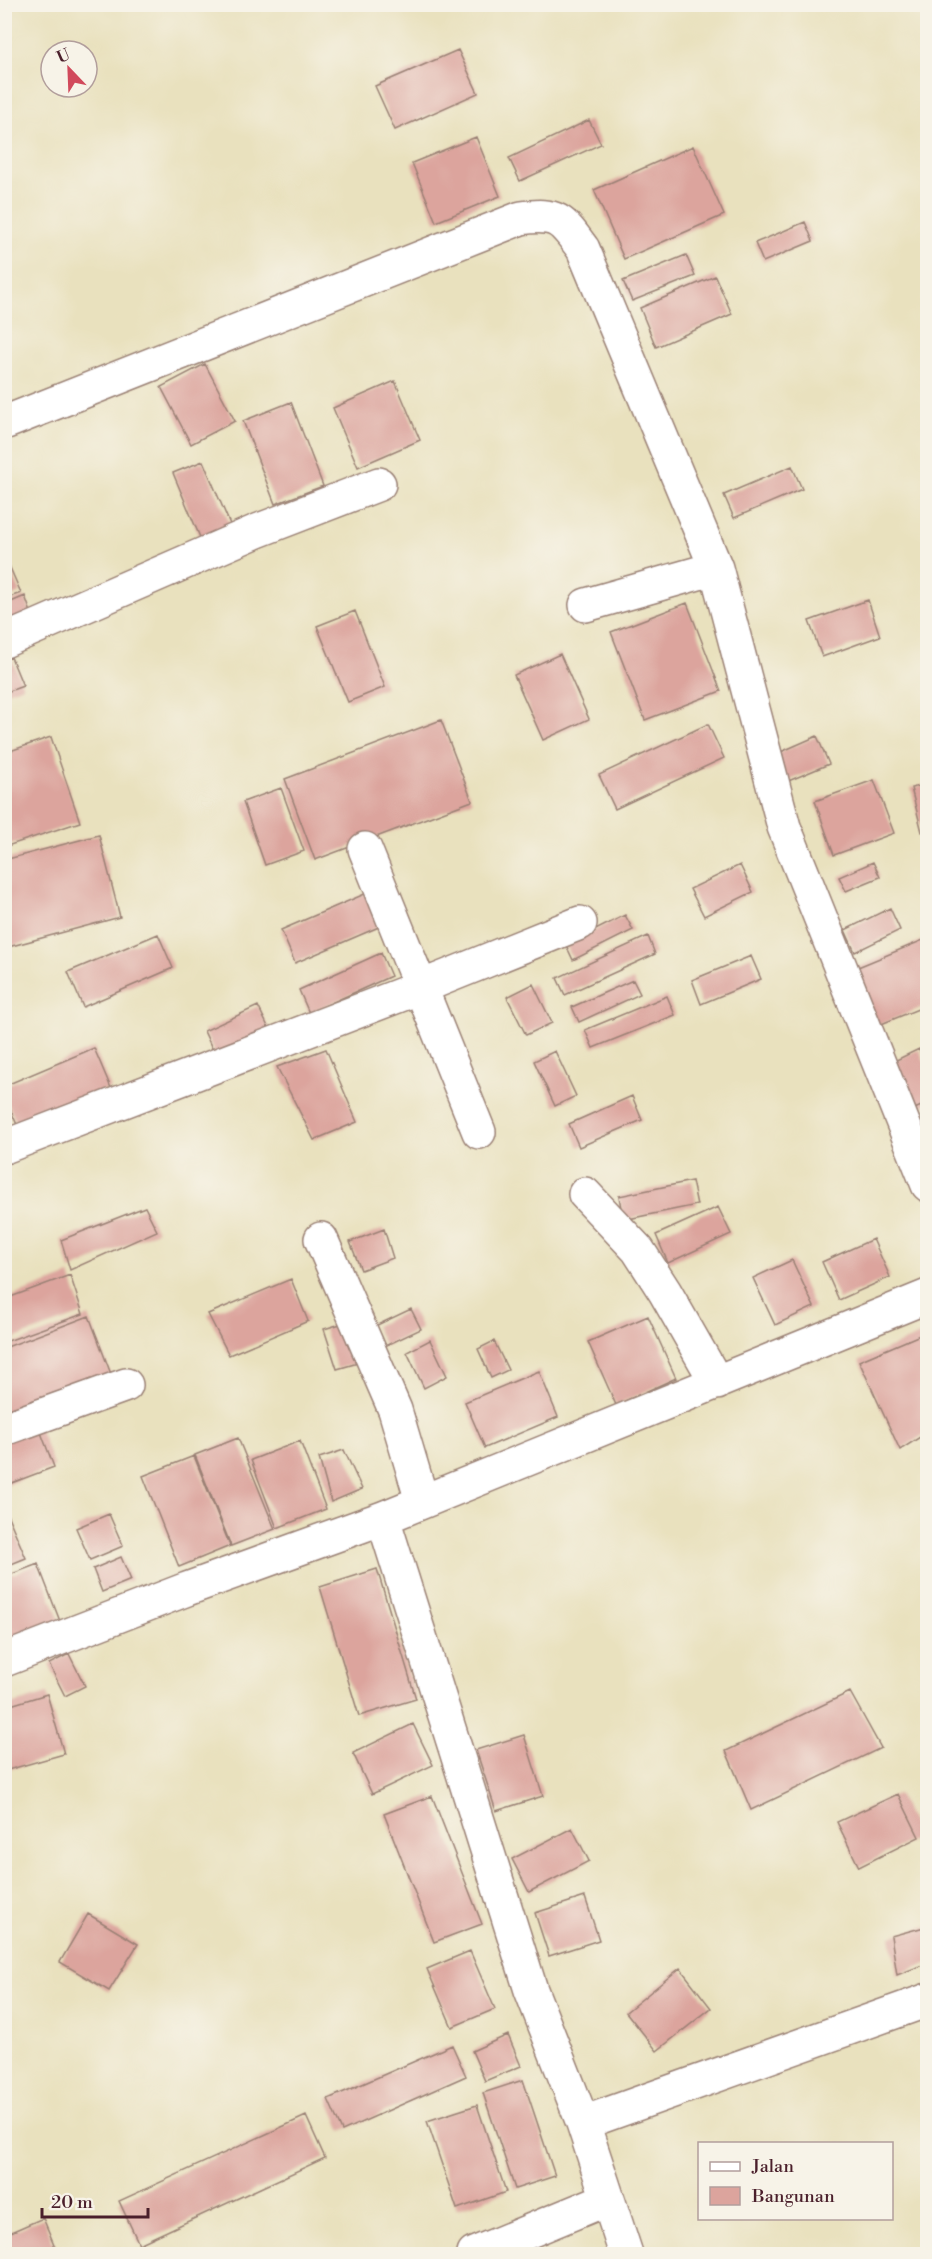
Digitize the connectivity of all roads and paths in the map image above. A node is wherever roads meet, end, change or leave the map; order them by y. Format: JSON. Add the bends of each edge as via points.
{"nodes":[{"id":1,"x":4,"y":423,"type":"edge"},
{"id":2,"x":379,"y":484,"type":"dead end"},
{"id":3,"x":716,"y":568,"type":"junction"},
{"id":4,"x":586,"y":605,"type":"dead end"},
{"id":5,"x":4,"y":640,"type":"edge"},
{"id":6,"x":365,"y":849,"type":"dead end"},
{"id":7,"x":580,"y":922,"type":"dead end"},
{"id":8,"x":421,"y":987,"type":"junction"},
{"id":9,"x":479,"y":1132,"type":"dead end"},
{"id":10,"x":4,"y":1147,"type":"edge"},
{"id":11,"x":927,"y":1185,"type":"edge"},
{"id":12,"x":585,"y":1194,"type":"dead end"},
{"id":13,"x":321,"y":1239,"type":"dead end"},
{"id":14,"x":927,"y":1296,"type":"edge"},
{"id":15,"x":717,"y":1383,"type":"junction"},
{"id":16,"x":126,"y":1385,"type":"dead end"},
{"id":17,"x":4,"y":1429,"type":"edge"},
{"id":18,"x":422,"y":1502,"type":"junction"},
{"id":19,"x":383,"y":1518,"type":"junction"},
{"id":20,"x":4,"y":1660,"type":"edge"},
{"id":21,"x":927,"y":2000,"type":"edge"},
{"id":22,"x":583,"y":2123,"type":"junction"},
{"id":23,"x":607,"y":2199,"type":"junction"},
{"id":24,"x":474,"y":2254,"type":"edge"},
{"id":25,"x":626,"y":2254,"type":"edge"}],
"edges":[{"from":1,"to":3,"type":"street","via":[[520,218],[543,215],[565,223],[583,249]]},
{"from":2,"to":5,"type":"street","via":[[257,531]]},
{"from":3,"to":4,"type":"street"},
{"from":3,"to":11,"type":"street","via":[[784,827]]},
{"from":6,"to":8,"type":"street"},
{"from":7,"to":8,"type":"street"},
{"from":8,"to":9,"type":"street"},
{"from":8,"to":10,"type":"street"},
{"from":12,"to":15,"type":"street","via":[[638,1250]]},
{"from":13,"to":18,"type":"street","via":[[395,1410]]},
{"from":14,"to":15,"type":"street"},
{"from":15,"to":18,"type":"street"},
{"from":16,"to":17,"type":"street"},
{"from":18,"to":19,"type":"street"},
{"from":19,"to":20,"type":"street"},
{"from":19,"to":22,"type":"street","via":[[531,1990]]},
{"from":21,"to":22,"type":"street"},
{"from":22,"to":23,"type":"street"},
{"from":23,"to":24,"type":"street"},
{"from":23,"to":25,"type":"street"}]}
